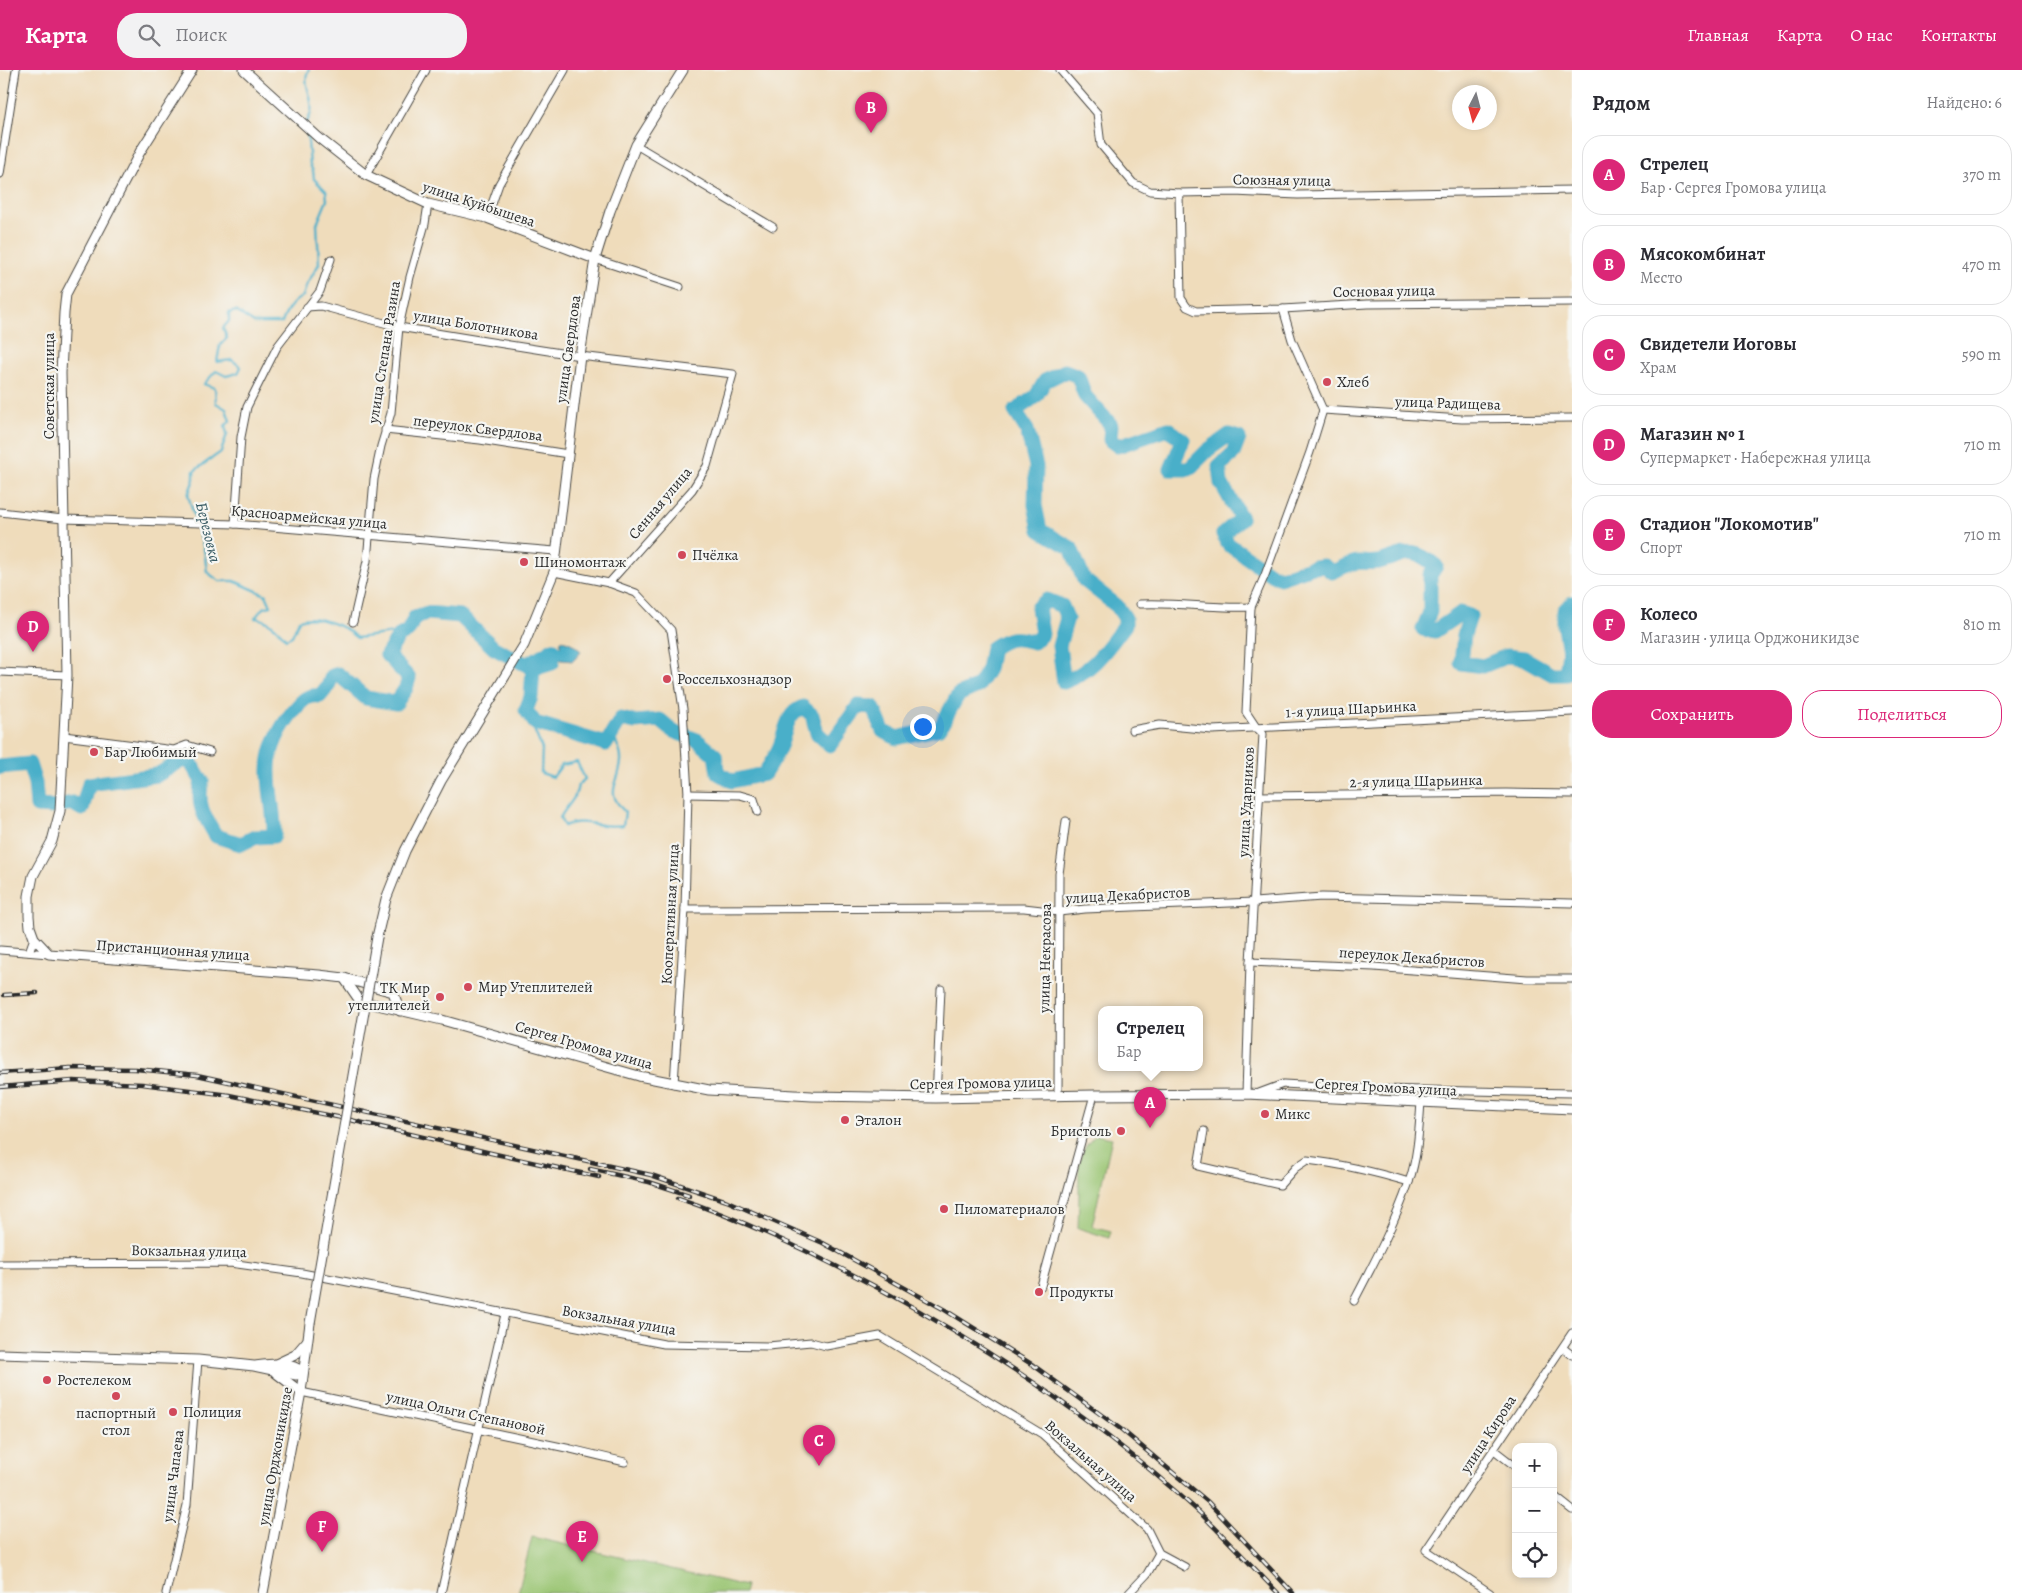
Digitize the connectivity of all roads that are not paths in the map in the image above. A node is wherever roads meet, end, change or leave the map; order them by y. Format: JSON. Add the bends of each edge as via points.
{"nodes":[{"id":1,"x":16,"y":70,"type":"edge"},
{"id":2,"x":192,"y":70,"type":"edge"},
{"id":3,"x":244,"y":70,"type":"edge"},
{"id":4,"x":426,"y":70,"type":"edge"},
{"id":5,"x":566,"y":70,"type":"edge"},
{"id":6,"x":683,"y":70,"type":"edge"},
{"id":7,"x":1060,"y":70,"type":"edge"},
{"id":8,"x":636,"y":145,"type":"junction"},
{"id":9,"x":0,"y":174,"type":"edge"},
{"id":10,"x":366,"y":175,"type":"junction"},
{"id":11,"x":1572,"y":190,"type":"edge"},
{"id":12,"x":1179,"y":193,"type":"junction"},
{"id":13,"x":428,"y":204,"type":"junction"},
{"id":14,"x":486,"y":218,"type":"junction"},
{"id":15,"x":773,"y":227,"type":"dead end"},
{"id":16,"x":331,"y":259,"type":"dead end"},
{"id":17,"x":596,"y":259,"type":"junction"},
{"id":18,"x":680,"y":287,"type":"dead end"},
{"id":19,"x":1572,"y":302,"type":"edge"},
{"id":20,"x":307,"y":307,"type":"junction"},
{"id":21,"x":1284,"y":309,"type":"junction"},
{"id":22,"x":399,"y":326,"type":"junction"},
{"id":23,"x":580,"y":356,"type":"junction"},
{"id":24,"x":733,"y":374,"type":"joint"},
{"id":25,"x":1323,"y":410,"type":"junction"},
{"id":26,"x":1572,"y":418,"type":"edge"},
{"id":27,"x":385,"y":430,"type":"junction"},
{"id":28,"x":568,"y":454,"type":"junction"},
{"id":29,"x":0,"y":512,"type":"edge"},
{"id":30,"x":63,"y":519,"type":"junction"},
{"id":31,"x":236,"y":524,"type":"junction"},
{"id":32,"x":368,"y":535,"type":"junction"},
{"id":33,"x":555,"y":551,"type":"junction"},
{"id":34,"x":554,"y":572,"type":"junction"},
{"id":35,"x":609,"y":583,"type":"junction"},
{"id":36,"x":1140,"y":604,"type":"dead end"},
{"id":37,"x":1251,"y":607,"type":"junction"},
{"id":38,"x":353,"y":622,"type":"dead end"},
{"id":39,"x":0,"y":672,"type":"edge"},
{"id":40,"x":67,"y":675,"type":"junction"},
{"id":41,"x":1572,"y":712,"type":"edge"},
{"id":42,"x":1256,"y":727,"type":"junction"},
{"id":43,"x":1132,"y":730,"type":"dead end"},
{"id":44,"x":64,"y":736,"type":"junction"},
{"id":45,"x":210,"y":752,"type":"dead end"},
{"id":46,"x":688,"y":794,"type":"junction"},
{"id":47,"x":1572,"y":794,"type":"edge"},
{"id":48,"x":1260,"y":796,"type":"junction"},
{"id":49,"x":758,"y":812,"type":"dead end"},
{"id":50,"x":1066,"y":821,"type":"dead end"},
{"id":51,"x":1254,"y":902,"type":"junction"},
{"id":52,"x":1572,"y":903,"type":"edge"},
{"id":53,"x":684,"y":909,"type":"junction"},
{"id":54,"x":1059,"y":912,"type":"junction"},
{"id":55,"x":377,"y":937,"type":"joint"},
{"id":56,"x":34,"y":938,"type":"junction"},
{"id":57,"x":0,"y":950,"type":"edge"},
{"id":58,"x":29,"y":952,"type":"junction"},
{"id":59,"x":49,"y":954,"type":"junction"},
{"id":60,"x":1250,"y":962,"type":"junction"},
{"id":61,"x":344,"y":978,"type":"junction"},
{"id":62,"x":1572,"y":979,"type":"edge"},
{"id":63,"x":941,"y":989,"type":"dead end"},
{"id":64,"x":400,"y":1011,"type":"junction"},
{"id":65,"x":674,"y":1084,"type":"junction"},
{"id":66,"x":1572,"y":1093,"type":"edge"},
{"id":67,"x":1246,"y":1094,"type":"junction"},
{"id":68,"x":1257,"y":1094,"type":"junction"},
{"id":69,"x":1058,"y":1095,"type":"junction"},
{"id":70,"x":1094,"y":1095,"type":"junction"},
{"id":71,"x":936,"y":1098,"type":"junction"},
{"id":72,"x":1421,"y":1102,"type":"junction"},
{"id":73,"x":1572,"y":1109,"type":"edge"},
{"id":74,"x":1204,"y":1131,"type":"dead end"},
{"id":75,"x":1409,"y":1182,"type":"junction"},
{"id":76,"x":0,"y":1264,"type":"edge"},
{"id":77,"x":1041,"y":1286,"type":"dead end"},
{"id":78,"x":1354,"y":1301,"type":"dead end"},
{"id":79,"x":505,"y":1314,"type":"junction"},
{"id":80,"x":1572,"y":1334,"type":"edge"},
{"id":81,"x":307,"y":1341,"type":"junction"},
{"id":82,"x":1563,"y":1348,"type":"junction"},
{"id":83,"x":0,"y":1354,"type":"edge"},
{"id":84,"x":1572,"y":1355,"type":"edge"},
{"id":85,"x":198,"y":1360,"type":"junction"},
{"id":86,"x":275,"y":1368,"type":"junction"},
{"id":87,"x":303,"y":1372,"type":"junction"},
{"id":88,"x":301,"y":1392,"type":"junction"},
{"id":89,"x":479,"y":1430,"type":"junction"},
{"id":90,"x":1494,"y":1450,"type":"junction"},
{"id":91,"x":625,"y":1462,"type":"dead end"},
{"id":92,"x":1512,"y":1464,"type":"edge"},
{"id":93,"x":1557,"y":1498,"type":"edge"},
{"id":94,"x":1572,"y":1510,"type":"edge"},
{"id":95,"x":1159,"y":1554,"type":"junction"},
{"id":96,"x":1185,"y":1567,"type":"dead end"},
{"id":97,"x":166,"y":1593,"type":"edge"},
{"id":98,"x":264,"y":1593,"type":"edge"},
{"id":99,"x":441,"y":1593,"type":"edge"},
{"id":100,"x":1129,"y":1593,"type":"edge"},
{"id":101,"x":1490,"y":1593,"type":"edge"}],
"edges":[{"from":1,"to":9,"type":"street"},
{"from":2,"to":30,"type":"street","name":"Советская улица","via":[[140,152],[66,294],[62,373]]},
{"from":3,"to":10,"type":"street","name":"улица Куйбышева","via":[[319,138]]},
{"from":4,"to":10,"type":"street"},
{"from":5,"to":14,"type":"street","via":[[499,184]]},
{"from":6,"to":8,"type":"street","name":"улица Свердлова"},
{"from":7,"to":12,"type":"street","name":"Союзная улица","via":[[1097,113],[1101,145],[1133,183],[1150,191]]},
{"from":8,"to":15,"type":"street"},
{"from":8,"to":17,"type":"street","name":"улица Свердлова","via":[[610,211]]},
{"from":10,"to":13,"type":"street","name":"улица Куйбышева"},
{"from":11,"to":12,"type":"street","name":"Союзная улица"},
{"from":12,"to":21,"type":"street","name":"Сосновая улица","via":[[1181,298],[1187,307],[1196,311]]},
{"from":13,"to":14,"type":"street","name":"улица Куйбышева"},
{"from":13,"to":22,"type":"street","name":"улица Степана Разина"},
{"from":14,"to":17,"type":"street","name":"улица Куйбышева"},
{"from":16,"to":20,"type":"street","via":[[320,291]]},
{"from":17,"to":18,"type":"street"},
{"from":17,"to":23,"type":"street","name":"улица Свердлова"},
{"from":19,"to":21,"type":"street","name":"Сосновая улица","via":[[1367,304]]},
{"from":20,"to":22,"type":"street","name":"улица Болотникова","via":[[321,306]]},
{"from":20,"to":31,"type":"street","via":[[277,347],[247,407],[241,436]]},
{"from":21,"to":25,"type":"street","via":[[1292,340]]},
{"from":22,"to":23,"type":"street","name":"улица Болотникова"},
{"from":22,"to":27,"type":"street","name":"улица Степана Разина","via":[[391,413]]},
{"from":23,"to":24,"type":"street","name":"улица Болотникова"},
{"from":23,"to":28,"type":"street","name":"улица Свердлова"},
{"from":24,"to":35,"type":"street","name":"Сенная улица","via":[[707,466],[692,490]]},
{"from":25,"to":26,"type":"street","name":"улица Радищева","via":[[1462,419]]},
{"from":25,"to":37,"type":"street","name":"улица Ударников"},
{"from":27,"to":28,"type":"street","name":"переулок Свердлова"},
{"from":27,"to":32,"type":"street","name":"улица Степана Разина","via":[[374,479]]},
{"from":28,"to":33,"type":"street","name":"улица Свердлова"},
{"from":29,"to":30,"type":"street","name":"Красноармейская улица"},
{"from":30,"to":31,"type":"street","name":"Красноармейская улица"},
{"from":30,"to":40,"type":"street","name":"Советская улица"},
{"from":31,"to":32,"type":"street","name":"Красноармейская улица"},
{"from":32,"to":33,"type":"street","name":"Красноармейская улица"},
{"from":32,"to":38,"type":"street","name":"улица Степана Разина","via":[[367,561]]},
{"from":33,"to":34,"type":"street","name":"улица Свердлова"},
{"from":34,"to":35,"type":"street"},
{"from":34,"to":55,"type":"street","name":"улица Свердлова","via":[[524,645],[441,781],[405,851],[386,899]]},
{"from":35,"to":46,"type":"street","name":"Кооперативная улица","via":[[636,593],[671,630],[685,729]]},
{"from":36,"to":37,"type":"street","via":[[1170,602]]},
{"from":37,"to":42,"type":"street","name":"улица Ударников","via":[[1246,712]]},
{"from":39,"to":40,"type":"street"},
{"from":40,"to":44,"type":"street","name":"Советская улица"},
{"from":41,"to":42,"type":"street","name":"1-я улица Шарьинка"},
{"from":42,"to":43,"type":"street","name":"1-я улица Шарьинка","via":[[1212,730],[1160,724]]},
{"from":42,"to":48,"type":"street","name":"улица Ударников","via":[[1263,734]]},
{"from":44,"to":45,"type":"street","via":[[174,750],[187,745]]},
{"from":44,"to":56,"type":"street","name":"Советская улица","via":[[60,807],[52,841],[33,876],[29,896],[30,928]]},
{"from":46,"to":49,"type":"street","via":[[740,795],[754,799]]},
{"from":46,"to":53,"type":"street","name":"Кооперативная улица"},
{"from":47,"to":48,"type":"street","name":"2-я улица Шарьинка"},
{"from":48,"to":51,"type":"street","name":"улица Ударников"},
{"from":50,"to":54,"type":"street","name":"улица Некрасова","via":[[1059,874]]},
{"from":51,"to":52,"type":"street","name":"улица Декабристов","via":[[1322,897]]},
{"from":51,"to":54,"type":"street","name":"улица Декабристов","via":[[1085,908]]},
{"from":51,"to":60,"type":"street","name":"улица Ударников"},
{"from":53,"to":54,"type":"street","name":"улица Декабристов","via":[[1024,908]]},
{"from":53,"to":65,"type":"street","name":"Кооперативная улица"},
{"from":54,"to":69,"type":"street","name":"улица Некрасова"},
{"from":55,"to":81,"type":"street","name":"улица Орджоникидзе","bridge":true},
{"from":56,"to":58,"type":"street"},
{"from":56,"to":59,"type":"street"},
{"from":57,"to":58,"type":"street","name":"Пристанционная улица"},
{"from":58,"to":59,"type":"street","name":"Пристанционная улица"},
{"from":59,"to":61,"type":"street","name":"Пристанционная улица"},
{"from":60,"to":62,"type":"street","name":"переулок Декабристов"},
{"from":60,"to":67,"type":"street","name":"улица Ударников"},
{"from":61,"to":64,"type":"street","name":"Сергея Громова улица","via":[[360,1001]]},
{"from":61,"to":64,"type":"street","name":"Пристанционная улица","via":[[393,992]]},
{"from":63,"to":71,"type":"street"},
{"from":64,"to":65,"type":"street","name":"Сергея Громова улица"},
{"from":65,"to":71,"type":"street","name":"Сергея Громова улица","via":[[709,1090],[812,1096]]},
{"from":66,"to":68,"type":"street","via":[[1283,1084]]},
{"from":67,"to":68,"type":"street","name":"Сергея Громова улица"},
{"from":67,"to":70,"type":"street","name":"Сергея Громова улица"},
{"from":68,"to":72,"type":"street","name":"Сергея Громова улица"},
{"from":69,"to":70,"type":"street","name":"Сергея Громова улица"},
{"from":69,"to":71,"type":"street","name":"Сергея Громова улица"},
{"from":70,"to":77,"type":"street"},
{"from":72,"to":73,"type":"street","name":"Сергея Громова улица"},
{"from":72,"to":75,"type":"street","via":[[1419,1137]]},
{"from":74,"to":75,"type":"street","via":[[1198,1166],[1280,1186],[1295,1168],[1307,1160],[1339,1164]]},
{"from":75,"to":78,"type":"street"},
{"from":76,"to":79,"type":"street","name":"Вокзальная улица","via":[[230,1263],[302,1272]]},
{"from":79,"to":89,"type":"street"},
{"from":79,"to":95,"type":"street","name":"Вокзальная улица","via":[[664,1344],[768,1346],[811,1342],[826,1346],[880,1336],[1042,1434],[1147,1529]]},
{"from":80,"to":82,"type":"street","name":"улица Кирова"},
{"from":81,"to":86,"type":"street","via":[[295,1355]]},
{"from":81,"to":87,"type":"street","name":"улица Орджоникидзе"},
{"from":82,"to":84,"type":"street"},
{"from":82,"to":90,"type":"street","name":"улица Кирова"},
{"from":83,"to":85,"type":"street"},
{"from":85,"to":86,"type":"street"},
{"from":85,"to":97,"type":"street","name":"улица Чапаева","via":[[187,1505]]},
{"from":86,"to":87,"type":"street","via":[[296,1375]]},
{"from":86,"to":88,"type":"street"},
{"from":87,"to":88,"type":"street","name":"улица Орджоникидзе"},
{"from":88,"to":89,"type":"street","name":"улица Ольги Степановой"},
{"from":88,"to":98,"type":"street","name":"улица Орджоникидзе"},
{"from":89,"to":91,"type":"street","name":"улица Ольги Степановой"},
{"from":89,"to":99,"type":"street"},
{"from":90,"to":92,"type":"street"},
{"from":90,"to":101,"type":"street","name":"улица Кирова","via":[[1426,1550]]},
{"from":93,"to":94,"type":"street"},
{"from":95,"to":96,"type":"street"},
{"from":95,"to":100,"type":"street","via":[[1147,1574]]}]}
